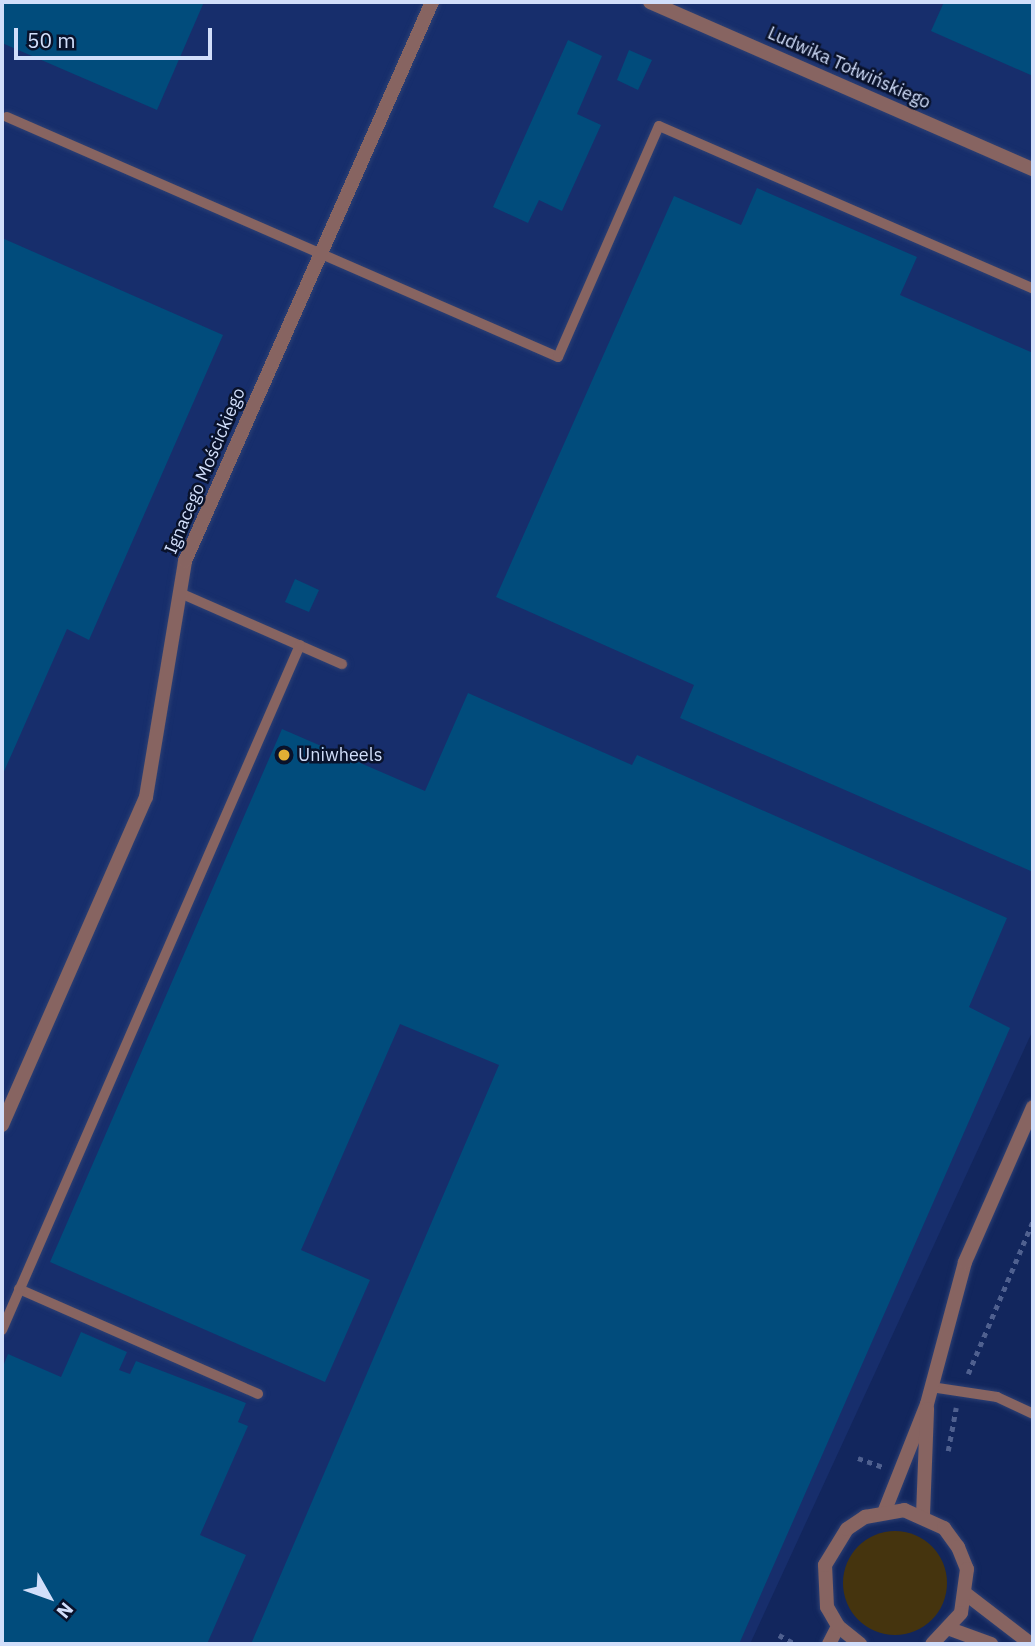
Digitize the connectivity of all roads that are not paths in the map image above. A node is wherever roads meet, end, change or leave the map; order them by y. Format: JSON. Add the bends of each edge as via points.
{"nodes":[{"id":1,"x":432,"y":2,"type":"edge"},
{"id":2,"x":650,"y":2,"type":"edge"},
{"id":3,"x":7,"y":117,"type":"dead end"},
{"id":4,"x":1033,"y":169,"type":"edge"},
{"id":5,"x":321,"y":254,"type":"junction"},
{"id":6,"x":1033,"y":289,"type":"edge"},
{"id":7,"x":180,"y":593,"type":"junction"},
{"id":8,"x":300,"y":645,"type":"junction"},
{"id":9,"x":342,"y":664,"type":"dead end"},
{"id":10,"x":1033,"y":1107,"type":"edge"},
{"id":11,"x":2,"y":1125,"type":"edge"},
{"id":12,"x":19,"y":1289,"type":"junction"},
{"id":13,"x":2,"y":1330,"type":"edge"},
{"id":14,"x":930,"y":1387,"type":"junction"},
{"id":15,"x":258,"y":1394,"type":"dead end"},
{"id":16,"x":927,"y":1404,"type":"junction"},
{"id":17,"x":1033,"y":1414,"type":"edge"},
{"id":18,"x":885,"y":1510,"type":"junction"},
{"id":19,"x":923,"y":1515,"type":"junction"},
{"id":20,"x":967,"y":1594,"type":"junction"},
{"id":21,"x":838,"y":1626,"type":"junction"},
{"id":22,"x":950,"y":1629,"type":"junction"},
{"id":23,"x":829,"y":1644,"type":"edge"},
{"id":24,"x":860,"y":1644,"type":"edge"},
{"id":25,"x":932,"y":1644,"type":"edge"},
{"id":26,"x":991,"y":1644,"type":"edge"},
{"id":27,"x":1031,"y":1644,"type":"edge"}],
"edges":[{"from":1,"to":5,"type":"street","name":"Ignacego Mościckiego"},
{"from":2,"to":4,"type":"street","name":"Ludwika Tołwińskiego"},
{"from":3,"to":5,"type":"lane"},
{"from":5,"to":6,"type":"lane","via":[[558,357],[659,126]]},
{"from":5,"to":7,"type":"street","name":"Ignacego Mościckiego","via":[[185,561]]},
{"from":7,"to":8,"type":"lane"},
{"from":7,"to":11,"type":"street","name":"Ignacego Mościckiego","via":[[146,797]]},
{"from":8,"to":9,"type":"lane"},
{"from":8,"to":12,"type":"lane"},
{"from":10,"to":14,"type":"street","via":[[965,1262]]},
{"from":12,"to":13,"type":"lane"},
{"from":12,"to":15,"type":"lane"},
{"from":14,"to":16,"type":"street"},
{"from":14,"to":17,"type":"lane","via":[[997,1397]]},
{"from":16,"to":18,"type":"street"},
{"from":16,"to":19,"type":"street"},
{"from":18,"to":19,"type":"street"},
{"from":18,"to":21,"type":"street","via":[[865,1517],[833,1545],[823,1586]]},
{"from":19,"to":20,"type":"street","via":[[944,1528],[958,1547],[967,1569]]},
{"from":20,"to":22,"type":"street"},
{"from":20,"to":27,"type":"street"},
{"from":21,"to":23,"type":"street"},
{"from":21,"to":24,"type":"street"},
{"from":22,"to":25,"type":"street"},
{"from":22,"to":26,"type":"street"}]}
